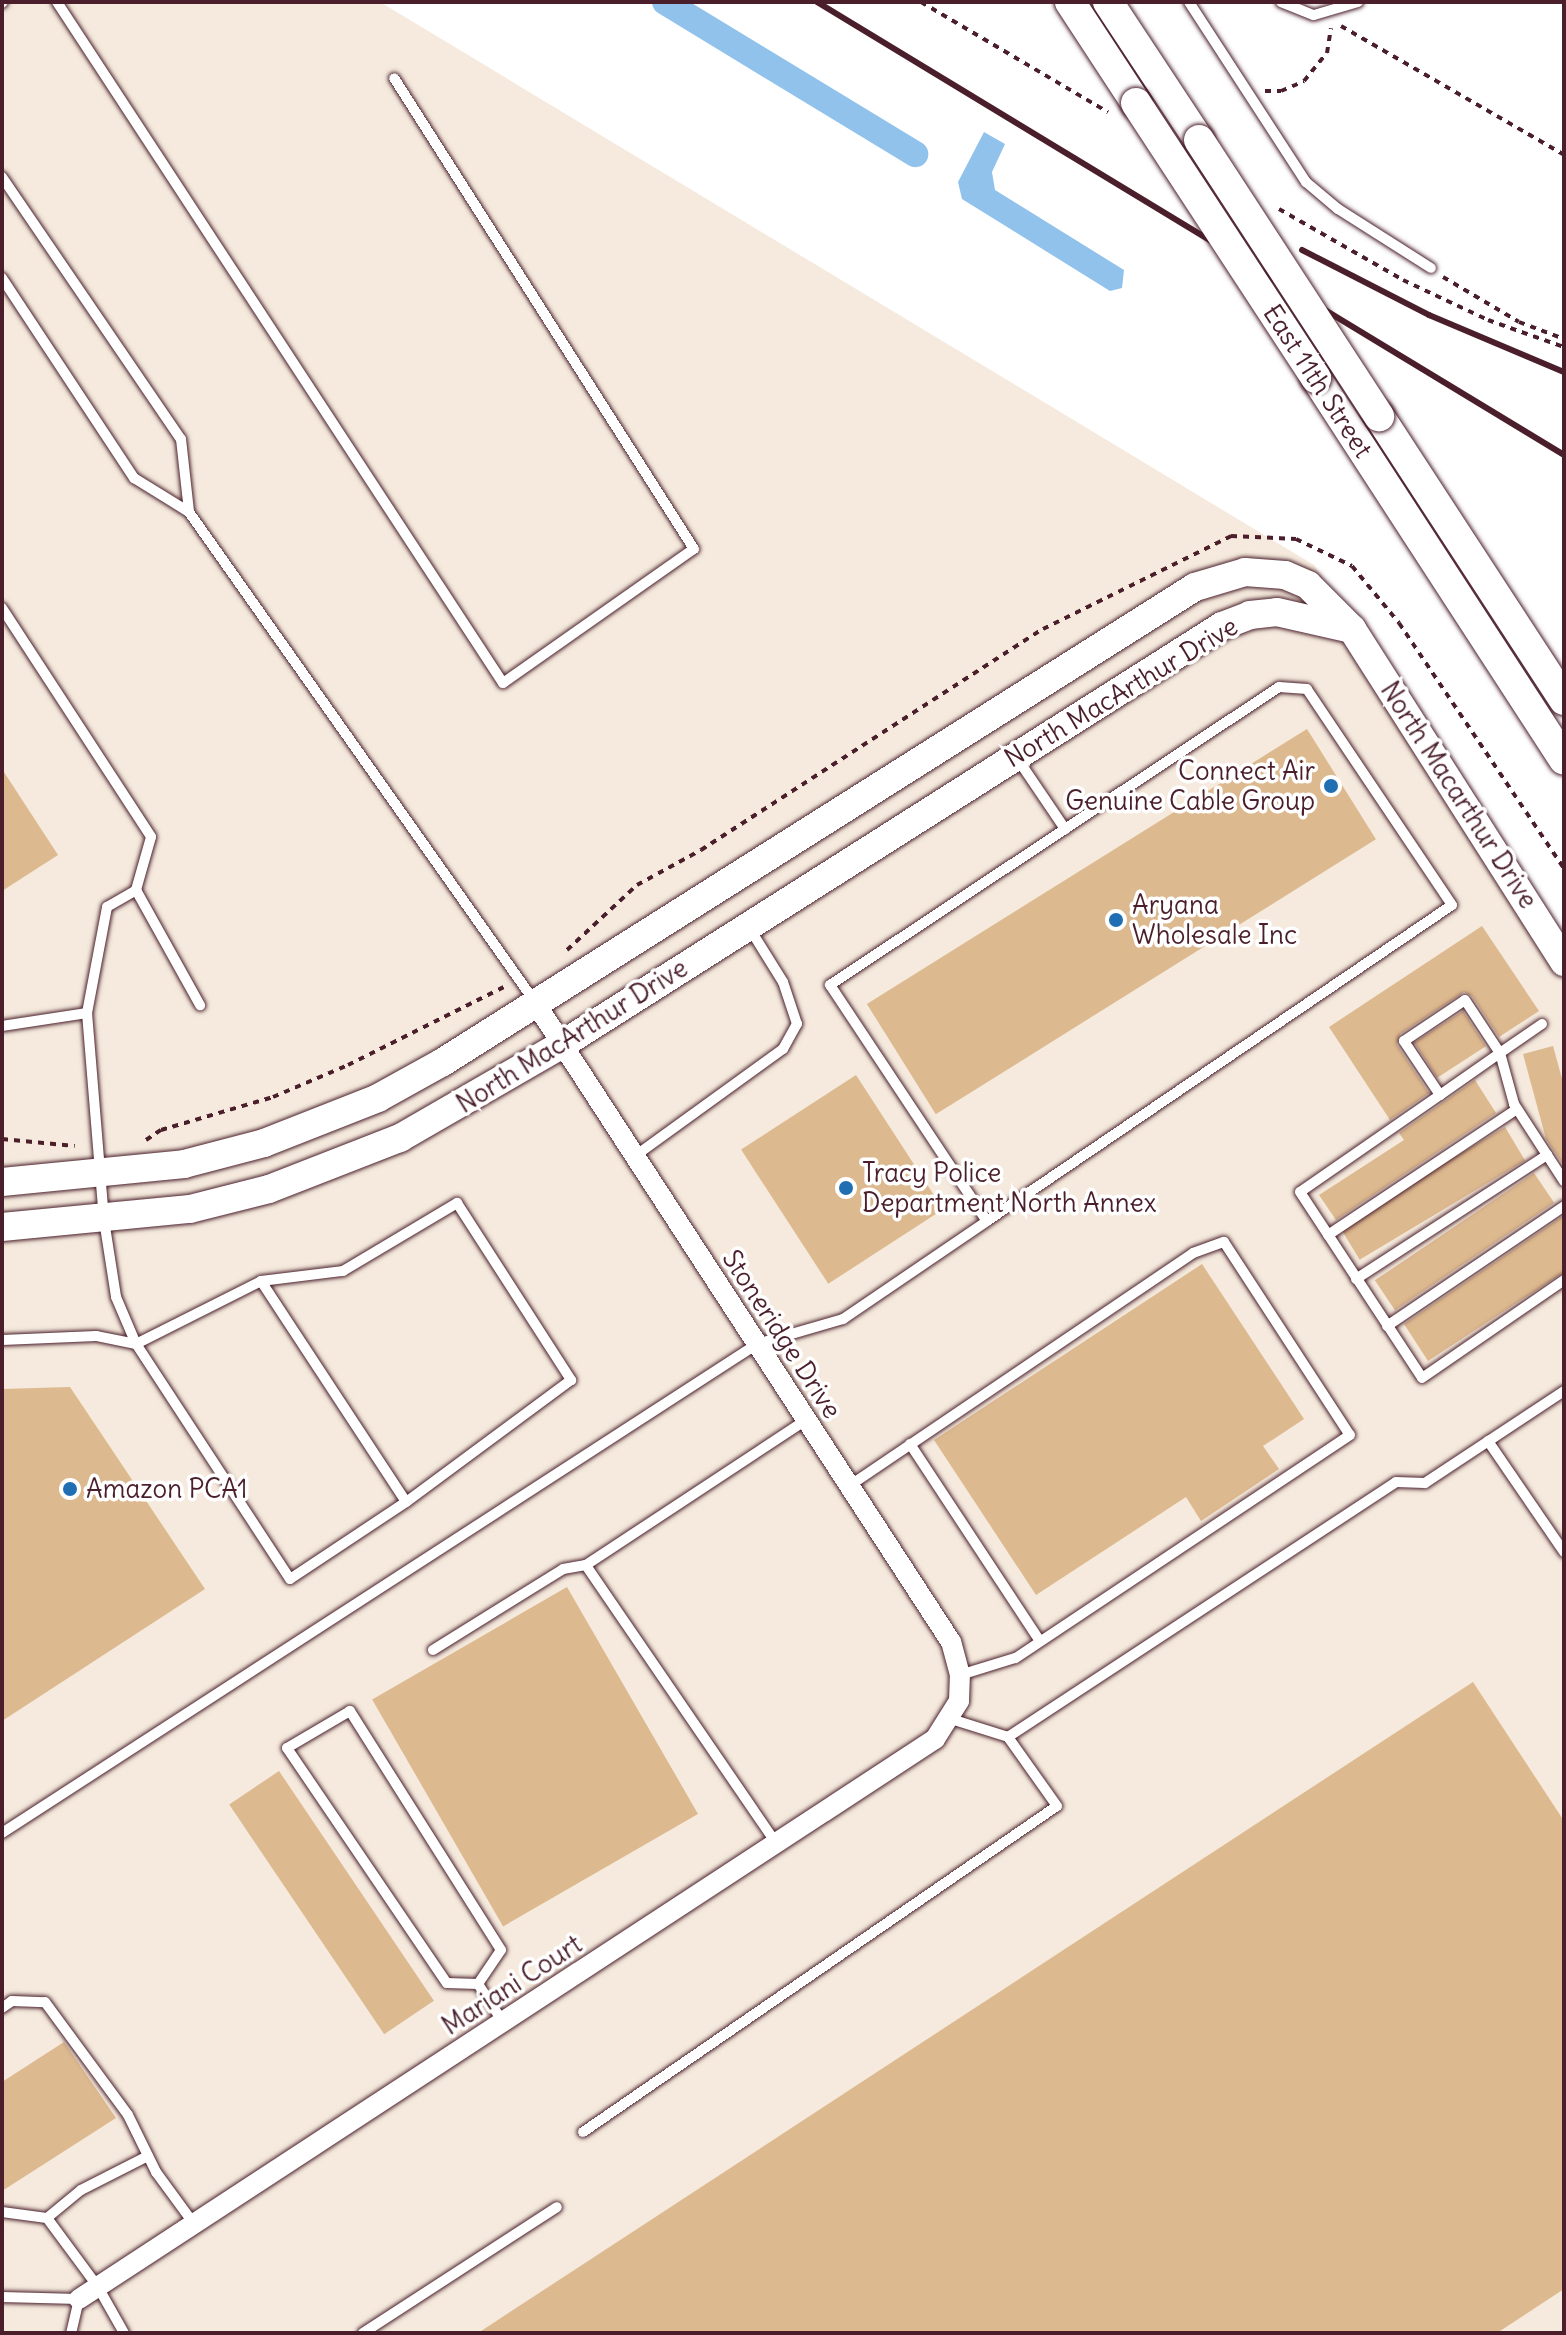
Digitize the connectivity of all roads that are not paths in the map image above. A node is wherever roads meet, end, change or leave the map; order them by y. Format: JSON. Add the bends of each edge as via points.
{"nodes":[{"id":1,"x":57,"y":2,"type":"edge"},
{"id":2,"x":1070,"y":2,"type":"edge"},
{"id":3,"x":1108,"y":2,"type":"edge"},
{"id":4,"x":1189,"y":2,"type":"edge"},
{"id":5,"x":1281,"y":2,"type":"edge"},
{"id":6,"x":1358,"y":2,"type":"edge"},
{"id":7,"x":394,"y":78,"type":"dead end"},
{"id":8,"x":2,"y":177,"type":"edge"},
{"id":9,"x":1431,"y":268,"type":"road end"},
{"id":10,"x":2,"y":278,"type":"edge"},
{"id":11,"x":189,"y":512,"type":"junction"},
{"id":12,"x":2,"y":608,"type":"edge"},
{"id":13,"x":1352,"y":629,"type":"junction"},
{"id":14,"x":1564,"y":700,"type":"edge"},
{"id":15,"x":1015,"y":756,"type":"junction"},
{"id":16,"x":1564,"y":760,"type":"edge"},
{"id":17,"x":1065,"y":829,"type":"junction"},
{"id":18,"x":136,"y":890,"type":"junction"},
{"id":19,"x":748,"y":926,"type":"junction"},
{"id":20,"x":1564,"y":962,"type":"edge"},
{"id":21,"x":536,"y":1004,"type":"junction"},
{"id":22,"x":200,"y":1005,"type":"dead end"},
{"id":23,"x":87,"y":1013,"type":"junction"},
{"id":24,"x":1542,"y":1024,"type":"dead end"},
{"id":25,"x":2,"y":1026,"type":"edge"},
{"id":26,"x":563,"y":1044,"type":"junction"},
{"id":27,"x":1500,"y":1053,"type":"junction"},
{"id":28,"x":1440,"y":1095,"type":"junction"},
{"id":29,"x":1517,"y":1109,"type":"junction"},
{"id":30,"x":1547,"y":1155,"type":"junction"},
{"id":31,"x":635,"y":1156,"type":"junction"},
{"id":32,"x":98,"y":1175,"type":"junction"},
{"id":33,"x":1564,"y":1181,"type":"edge"},
{"id":34,"x":2,"y":1182,"type":"edge"},
{"id":35,"x":1564,"y":1206,"type":"edge"},
{"id":36,"x":104,"y":1220,"type":"junction"},
{"id":37,"x":987,"y":1221,"type":"junction"},
{"id":38,"x":2,"y":1227,"type":"edge"},
{"id":39,"x":1328,"y":1235,"type":"junction"},
{"id":40,"x":1356,"y":1279,"type":"junction"},
{"id":41,"x":1564,"y":1280,"type":"edge"},
{"id":42,"x":261,"y":1281,"type":"junction"},
{"id":43,"x":1387,"y":1326,"type":"junction"},
{"id":44,"x":2,"y":1340,"type":"edge"},
{"id":45,"x":136,"y":1344,"type":"junction"},
{"id":46,"x":757,"y":1344,"type":"junction"},
{"id":47,"x":1564,"y":1391,"type":"edge"},
{"id":48,"x":806,"y":1420,"type":"junction"},
{"id":49,"x":1488,"y":1441,"type":"junction"},
{"id":50,"x":910,"y":1444,"type":"junction"},
{"id":51,"x":849,"y":1486,"type":"junction"},
{"id":52,"x":406,"y":1502,"type":"junction"},
{"id":53,"x":1564,"y":1552,"type":"edge"},
{"id":54,"x":586,"y":1565,"type":"junction"},
{"id":55,"x":1040,"y":1641,"type":"junction"},
{"id":56,"x":433,"y":1650,"type":"dead end"},
{"id":57,"x":960,"y":1675,"type":"junction"},
{"id":58,"x":955,"y":1710,"type":"junction"},
{"id":59,"x":1008,"y":1737,"type":"junction"},
{"id":60,"x":2,"y":1833,"type":"edge"},
{"id":61,"x":776,"y":1843,"type":"junction"},
{"id":62,"x":478,"y":1984,"type":"junction"},
{"id":63,"x":2,"y":2008,"type":"edge"},
{"id":64,"x":503,"y":2022,"type":"junction"},
{"id":65,"x":583,"y":2132,"type":"dead end"},
{"id":66,"x":148,"y":2156,"type":"junction"},
{"id":67,"x":557,"y":2207,"type":"dead end"},
{"id":68,"x":2,"y":2212,"type":"edge"},
{"id":69,"x":47,"y":2218,"type":"junction"},
{"id":70,"x":194,"y":2224,"type":"junction"},
{"id":71,"x":98,"y":2287,"type":"junction"},
{"id":72,"x":2,"y":2297,"type":"edge"},
{"id":73,"x":79,"y":2299,"type":"junction"},
{"id":74,"x":71,"y":2333,"type":"edge"},
{"id":75,"x":124,"y":2333,"type":"edge"},
{"id":76,"x":363,"y":2333,"type":"edge"}],
"edges":[{"from":1,"to":7,"type":"lane","via":[[503,683],[694,549]]},
{"from":2,"to":16,"type":"main road","name":"East 11th Street","bridge":true},
{"from":3,"to":14,"type":"main road","name":"East 11th Street","bridge":true},
{"from":4,"to":9,"type":"lane","via":[[1316,193]]},
{"from":5,"to":6,"type":"lane","via":[[1305,13],[1330,14]]},
{"from":8,"to":11,"type":"lane","via":[[181,439]]},
{"from":10,"to":11,"type":"lane","via":[[134,478]]},
{"from":11,"to":21,"type":"lane"},
{"from":12,"to":18,"type":"lane","via":[[151,837]]},
{"from":13,"to":15,"type":"main road","name":"North MacArthur Drive","via":[[1277,612],[1250,615],[1222,626]]},
{"from":13,"to":20,"type":"main road","name":"North Macarthur Drive"},
{"from":13,"to":21,"type":"main road","name":"North MacArthur Drive","via":[[1317,592],[1285,575],[1245,572],[1195,587]]},
{"from":15,"to":17,"type":"lane"},
{"from":15,"to":19,"type":"main road","name":"North MacArthur Drive"},
{"from":17,"to":37,"type":"lane","via":[[830,985]]},
{"from":17,"to":37,"type":"lane","via":[[1279,687],[1307,689],[1452,905]]},
{"from":18,"to":22,"type":"lane"},
{"from":18,"to":23,"type":"lane","via":[[107,907]]},
{"from":19,"to":26,"type":"main road","name":"North MacArthur Drive"},
{"from":19,"to":31,"type":"lane","via":[[783,982],[797,1024],[783,1049]]},
{"from":21,"to":26,"type":"street","name":"Stoneridge Drive"},
{"from":21,"to":32,"type":"main road","name":"North MacArthur Drive","via":[[378,1098],[278,1138],[184,1164]]},
{"from":23,"to":25,"type":"lane"},
{"from":23,"to":32,"type":"lane"},
{"from":24,"to":27,"type":"lane"},
{"from":26,"to":31,"type":"street","name":"Stoneridge Drive"},
{"from":26,"to":36,"type":"main road","name":"North MacArthur Drive","via":[[400,1138],[269,1189],[190,1209]]},
{"from":27,"to":28,"type":"lane"},
{"from":27,"to":28,"type":"lane","via":[[1465,1000],[1404,1041]]},
{"from":27,"to":29,"type":"lane"},
{"from":28,"to":39,"type":"lane","via":[[1300,1192]]},
{"from":29,"to":30,"type":"lane"},
{"from":29,"to":39,"type":"lane"},
{"from":30,"to":33,"type":"lane"},
{"from":30,"to":40,"type":"lane"},
{"from":31,"to":46,"type":"street","name":"Stoneridge Drive"},
{"from":32,"to":34,"type":"main road","name":"North MacArthur Drive"},
{"from":32,"to":36,"type":"lane"},
{"from":35,"to":43,"type":"lane"},
{"from":36,"to":38,"type":"main road","name":"North MacArthur Drive"},
{"from":36,"to":45,"type":"lane","via":[[116,1297]]},
{"from":37,"to":46,"type":"lane","via":[[843,1319]]},
{"from":39,"to":40,"type":"lane"},
{"from":40,"to":43,"type":"lane"},
{"from":41,"to":43,"type":"lane","via":[[1422,1378]]},
{"from":42,"to":45,"type":"lane"},
{"from":42,"to":52,"type":"lane"},
{"from":42,"to":52,"type":"lane","via":[[343,1271],[457,1203],[571,1380]]},
{"from":44,"to":45,"type":"lane","via":[[96,1336]]},
{"from":45,"to":52,"type":"lane","via":[[290,1579]]},
{"from":46,"to":48,"type":"street","name":"Stoneridge Drive"},
{"from":46,"to":60,"type":"lane"},
{"from":47,"to":49,"type":"lane"},
{"from":48,"to":51,"type":"street","name":"Stoneridge Drive"},
{"from":48,"to":54,"type":"lane"},
{"from":49,"to":53,"type":"lane"},
{"from":49,"to":59,"type":"lane","via":[[1425,1483],[1396,1482]]},
{"from":50,"to":51,"type":"lane"},
{"from":50,"to":55,"type":"lane"},
{"from":50,"to":55,"type":"lane","via":[[1193,1253],[1224,1242],[1350,1435]]},
{"from":51,"to":57,"type":"street","name":"Stoneridge Drive","via":[[951,1642]]},
{"from":54,"to":56,"type":"lane","via":[[563,1569]]},
{"from":54,"to":61,"type":"lane"},
{"from":55,"to":57,"type":"lane","via":[[1015,1658]]},
{"from":57,"to":58,"type":"street","name":"Stoneridge Drive"},
{"from":58,"to":59,"type":"lane"},
{"from":58,"to":61,"type":"street","name":"Mariani Court","via":[[935,1739]]},
{"from":59,"to":65,"type":"lane","via":[[1057,1806]]},
{"from":61,"to":64,"type":"street","name":"Mariani Court"},
{"from":62,"to":62,"type":"lane","via":[[447,1983],[287,1748],[350,1711],[501,1950]]},
{"from":62,"to":64,"type":"lane"},
{"from":63,"to":66,"type":"lane","via":[[12,2001],[45,2002],[128,2115]]},
{"from":64,"to":70,"type":"street","name":"Mariani Court"},
{"from":66,"to":69,"type":"lane","via":[[81,2190]]},
{"from":66,"to":70,"type":"lane"},
{"from":67,"to":76,"type":"lane"},
{"from":68,"to":69,"type":"lane"},
{"from":69,"to":71,"type":"lane"},
{"from":70,"to":71,"type":"street","name":"Mariani Court"},
{"from":71,"to":73,"type":"street","name":"Mariani Court"},
{"from":71,"to":75,"type":"lane"},
{"from":72,"to":73,"type":"lane"},
{"from":73,"to":74,"type":"lane"}]}
